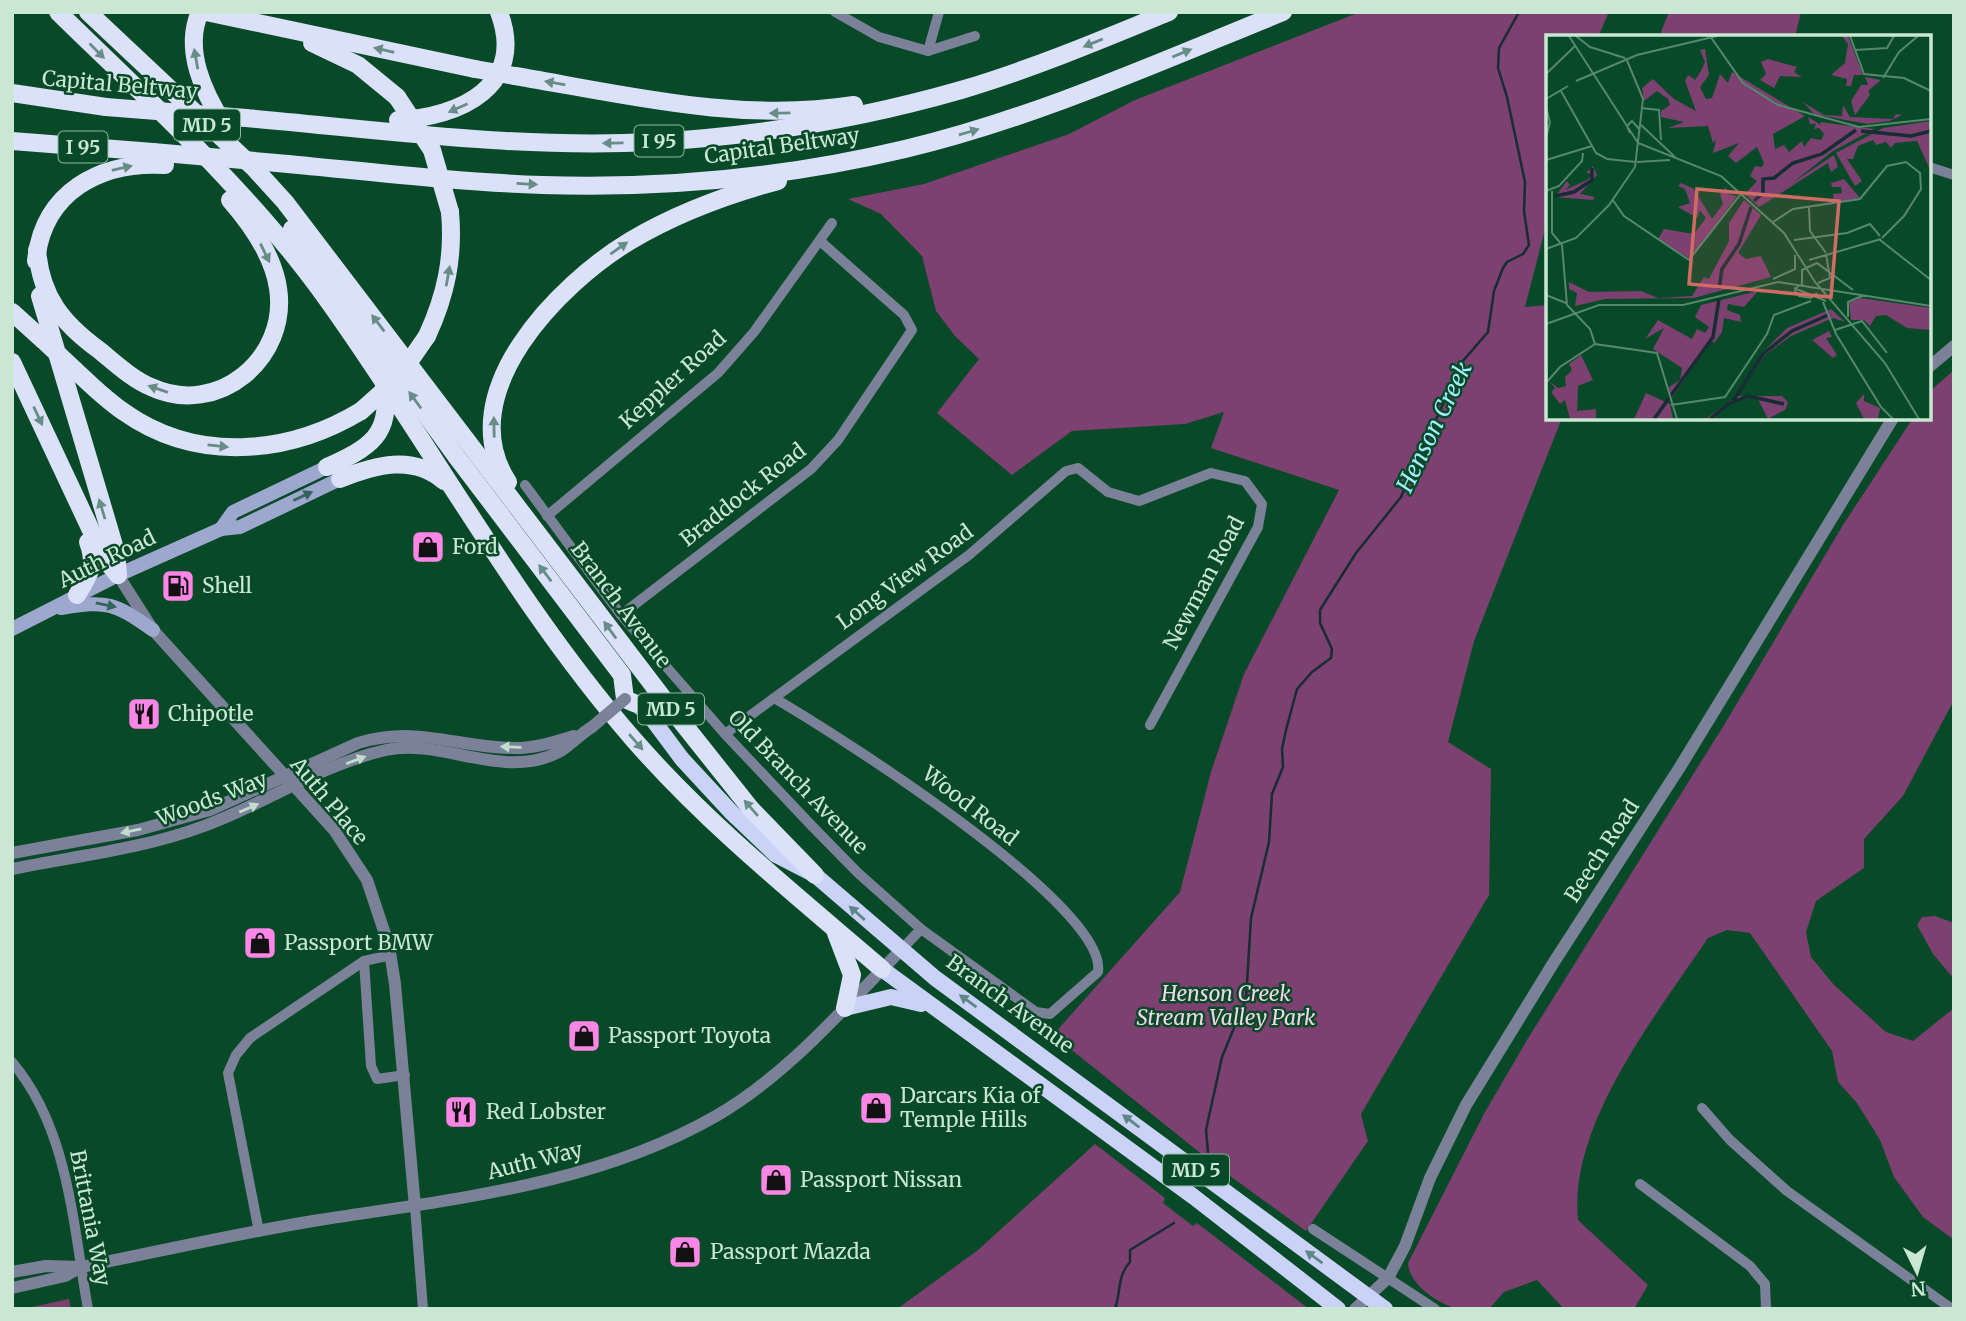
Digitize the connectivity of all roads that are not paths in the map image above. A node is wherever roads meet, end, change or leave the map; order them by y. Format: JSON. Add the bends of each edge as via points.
{"nodes":[{"id":1,"x":200,"y":12,"type":"edge"},
{"id":2,"x":206,"y":12,"type":"edge"},
{"id":3,"x":499,"y":12,"type":"edge"},
{"id":4,"x":939,"y":12,"type":"edge"},
{"id":5,"x":1169,"y":12,"type":"edge"},
{"id":6,"x":1283,"y":12,"type":"edge"},
{"id":7,"x":59,"y":14,"type":"edge"},
{"id":8,"x":840,"y":14,"type":"edge"},
{"id":9,"x":93,"y":17,"type":"edge"},
{"id":10,"x":229,"y":17,"type":"junction"},
{"id":11,"x":975,"y":36,"type":"dead end"},
{"id":12,"x":928,"y":51,"type":"junction"},
{"id":13,"x":1062,"y":55,"type":"junction"},
{"id":14,"x":132,"y":86,"type":"junction"},
{"id":15,"x":12,"y":93,"type":"edge"},
{"id":16,"x":12,"y":99,"type":"edge"},
{"id":17,"x":106,"y":107,"type":"junction"},
{"id":18,"x":246,"y":118,"type":"junction"},
{"id":19,"x":12,"y":141,"type":"edge"},
{"id":20,"x":903,"y":149,"type":"junction"},
{"id":21,"x":159,"y":158,"type":"junction"},
{"id":22,"x":1931,"y":168,"type":"edge"},
{"id":23,"x":1954,"y":175,"type":"edge"},
{"id":24,"x":832,"y":223,"type":"dead end"},
{"id":25,"x":820,"y":241,"type":"junction"},
{"id":26,"x":37,"y":250,"type":"junction"},
{"id":27,"x":343,"y":276,"type":"junction"},
{"id":28,"x":12,"y":312,"type":"edge"},
{"id":29,"x":1954,"y":346,"type":"edge"},
{"id":30,"x":12,"y":362,"type":"edge"},
{"id":31,"x":1931,"y":365,"type":"edge"},
{"id":32,"x":382,"y":377,"type":"junction"},
{"id":33,"x":1892,"y":420,"type":"edge"},
{"id":34,"x":63,"y":470,"type":"junction"},
{"id":35,"x":334,"y":473,"type":"junction"},
{"id":36,"x":525,"y":485,"type":"dead end"},
{"id":37,"x":452,"y":488,"type":"junction"},
{"id":38,"x":1104,"y":489,"type":"joint"},
{"id":39,"x":547,"y":516,"type":"junction"},
{"id":40,"x":539,"y":533,"type":"junction"},
{"id":41,"x":118,"y":575,"type":"junction"},
{"id":42,"x":77,"y":595,"type":"junction"},
{"id":43,"x":52,"y":609,"type":"junction"},
{"id":44,"x":621,"y":615,"type":"junction"},
{"id":45,"x":12,"y":629,"type":"edge"},
{"id":46,"x":153,"y":630,"type":"junction"},
{"id":47,"x":774,"y":698,"type":"junction"},
{"id":48,"x":630,"y":701,"type":"junction"},
{"id":49,"x":1150,"y":725,"type":"dead end"},
{"id":50,"x":725,"y":734,"type":"junction"},
{"id":51,"x":577,"y":735,"type":"junction"},
{"id":52,"x":285,"y":777,"type":"junction"},
{"id":53,"x":294,"y":788,"type":"junction"},
{"id":54,"x":12,"y":853,"type":"edge"},
{"id":55,"x":12,"y":869,"type":"edge"},
{"id":56,"x":815,"y":875,"type":"junction"},
{"id":57,"x":833,"y":927,"type":"junction"},
{"id":58,"x":921,"y":929,"type":"junction"},
{"id":59,"x":900,"y":951,"type":"junction"},
{"id":60,"x":391,"y":955,"type":"junction"},
{"id":61,"x":364,"y":961,"type":"junction"},
{"id":62,"x":882,"y":969,"type":"junction"},
{"id":63,"x":1062,"y":1006,"type":"joint"},
{"id":64,"x":845,"y":1008,"type":"junction"},
{"id":65,"x":938,"y":1010,"type":"junction"},
{"id":66,"x":12,"y":1062,"type":"edge"},
{"id":67,"x":404,"y":1075,"type":"junction"},
{"id":68,"x":1702,"y":1108,"type":"dead end"},
{"id":69,"x":1640,"y":1184,"type":"dead end"},
{"id":70,"x":415,"y":1207,"type":"junction"},
{"id":71,"x":1313,"y":1229,"type":"dead end"},
{"id":72,"x":258,"y":1232,"type":"junction"},
{"id":73,"x":81,"y":1267,"type":"junction"},
{"id":74,"x":12,"y":1272,"type":"edge"},
{"id":75,"x":1388,"y":1278,"type":"junction"},
{"id":76,"x":12,"y":1288,"type":"edge"},
{"id":77,"x":1369,"y":1297,"type":"junction"},
{"id":78,"x":88,"y":1309,"type":"edge"},
{"id":79,"x":423,"y":1309,"type":"edge"},
{"id":80,"x":1338,"y":1309,"type":"edge"},
{"id":81,"x":1355,"y":1309,"type":"edge"},
{"id":82,"x":1385,"y":1309,"type":"edge"},
{"id":83,"x":1435,"y":1309,"type":"edge"},
{"id":84,"x":1766,"y":1309,"type":"edge"},
{"id":85,"x":1952,"y":1309,"type":"edge"}],
"edges":[{"from":27,"to":1,"type":"highway","one_way":true,"via":[[289,198],[223,124],[208,99],[194,49]]},
{"from":2,"to":10,"type":"highway"},
{"from":3,"to":18,"type":"highway","one_way":true,"via":[[505,40],[501,64],[485,91],[459,108],[400,120]]},
{"from":4,"to":12,"type":"street"},
{"from":5,"to":13,"type":"highway","name":"Capital Beltway","number":"I 95","one_way":true},
{"from":20,"to":6,"type":"highway","name":"Capital Beltway","number":"I 95","one_way":true,"via":[[1021,116]]},
{"from":7,"to":14,"type":"highway","number":"MD 5","one_way":true},
{"from":8,"to":12,"type":"street","via":[[879,37]]},
{"from":9,"to":27,"type":"highway","name":"Branch Avenue","number":"MD 5","via":[[254,168]]},
{"from":48,"to":9,"type":"highway","one_way":true,"via":[[622,675],[300,239]]},
{"from":13,"to":10,"type":"highway","one_way":true,"bridge":true,"via":[[960,84],[864,103],[799,112],[700,108],[475,69]]},
{"from":28,"to":10,"type":"highway","one_way":true,"bridge":true,"via":[[124,412],[175,438],[204,445],[252,447],[301,439],[361,411],[398,378],[427,336],[447,278],[450,212],[432,150],[397,97],[379,80],[307,40]]},
{"from":11,"to":12,"type":"street"},
{"from":13,"to":18,"type":"highway","name":"Capital Beltway","number":"I 95","one_way":true,"via":[[962,89],[866,114],[701,138],[544,142]]},
{"from":14,"to":26,"type":"highway","one_way":true,"via":[[244,216],[262,246],[274,272],[279,304],[276,332],[268,348],[247,374],[221,390],[194,395],[150,387],[77,334],[59,315],[46,293]]},
{"from":14,"to":32,"type":"highway","number":"MD 5","via":[[264,220]]},
{"from":15,"to":17,"type":"highway"},
{"from":16,"to":17,"type":"highway","name":"Capital Beltway","number":"I 95"},
{"from":17,"to":18,"type":"highway","name":"Capital Beltway","number":"I 95","bridge":true},
{"from":19,"to":21,"type":"highway","name":"Capital Beltway","number":"I 95"},
{"from":21,"to":20,"type":"highway","name":"Capital Beltway","number":"I 95","one_way":true,"bridge":true,"via":[[542,185],[679,182],[818,166]]},
{"from":40,"to":20,"type":"highway","one_way":true,"via":[[501,471],[493,423],[499,383],[510,359],[548,310],[629,241],[687,211]]},
{"from":26,"to":21,"type":"highway","one_way":true,"via":[[47,217],[78,185]]},
{"from":22,"to":23,"type":"street"},
{"from":24,"to":25,"type":"street","name":"Keppler Road"},
{"from":25,"to":39,"type":"street","name":"Keppler Road","via":[[718,373]]},
{"from":25,"to":44,"type":"street","name":"Braddock Road","via":[[912,324],[912,330],[838,440],[811,469]]},
{"from":41,"to":26,"type":"highway","one_way":true,"via":[[116,552],[36,283]]},
{"from":40,"to":27,"type":"highway","name":"Branch Avenue","number":"MD 5","one_way":true},
{"from":29,"to":31,"type":"street"},
{"from":30,"to":34,"type":"highway","one_way":true},
{"from":32,"to":35,"type":"highway","via":[[386,397],[382,429]]},
{"from":32,"to":37,"type":"highway","number":"MD 5"},
{"from":33,"to":75,"type":"street","name":"Beech Road","via":[[1466,1105]]},
{"from":34,"to":41,"type":"highway","via":[[104,558]]},
{"from":34,"to":42,"type":"highway","via":[[66,492],[93,553],[93,568]]},
{"from":35,"to":37,"type":"highway","via":[[411,464],[425,468]]},
{"from":35,"to":41,"type":"main road","name":"Auth Road","via":[[240,527],[221,529]]},
{"from":36,"to":39,"type":"street","name":"Old Branch Avenue"},
{"from":37,"to":57,"type":"highway","number":"MD 5","one_way":true,"via":[[546,628],[633,739],[716,824]]},
{"from":38,"to":47,"type":"street","name":"Long View Road","via":[[1077,468],[1066,471],[970,555]]},
{"from":38,"to":49,"type":"street","name":"Newman Road","via":[[1139,500],[1198,476],[1224,474],[1245,481],[1262,505],[1254,536]]},
{"from":39,"to":44,"type":"street","name":"Old Branch Avenue"},
{"from":56,"to":40,"type":"highway","name":"Branch Avenue","number":"MD 5","one_way":true,"via":[[751,809],[616,639]]},
{"from":41,"to":42,"type":"main road","name":"Auth Road"},
{"from":41,"to":46,"type":"street","name":"Auth Place"},
{"from":42,"to":43,"type":"main road","name":"Auth Road"},
{"from":43,"to":45,"type":"main road","name":"Auth Road"},
{"from":43,"to":46,"type":"main road","one_way":true,"via":[[97,602],[113,605]]},
{"from":44,"to":50,"type":"street","name":"Old Branch Avenue"},
{"from":46,"to":52,"type":"street","name":"Auth Place"},
{"from":47,"to":50,"type":"street","name":"Long View Road"},
{"from":47,"to":63,"type":"street","name":"Wood Road","via":[[913,785],[1009,860],[1078,927],[1096,951],[1098,972]]},
{"from":48,"to":51,"type":"street","name":"Woods Way","bridge":true},
{"from":48,"to":56,"type":"highway","via":[[647,712],[682,759],[776,855]]},
{"from":50,"to":58,"type":"street","name":"Old Branch Avenue","via":[[858,873]]},
{"from":51,"to":52,"type":"street","name":"Woods Way","one_way":true,"via":[[536,747],[512,748],[417,735],[379,736]]},
{"from":53,"to":51,"type":"street","name":"Woods Way","one_way":true,"via":[[360,757],[388,750],[419,748],[496,762],[523,762],[560,752]]},
{"from":52,"to":53,"type":"street","name":"Auth Place"},
{"from":52,"to":54,"type":"street","name":"Woods Way","one_way":true,"via":[[210,810],[171,821]]},
{"from":55,"to":53,"type":"street","name":"Woods Way","one_way":true,"via":[[157,841],[203,827]]},
{"from":53,"to":60,"type":"street","name":"Auth Place","via":[[334,830],[367,880]]},
{"from":59,"to":56,"type":"highway","name":"Branch Avenue","number":"MD 5","one_way":true},
{"from":57,"to":62,"type":"highway","number":"MD 5"},
{"from":57,"to":64,"type":"highway","via":[[852,975]]},
{"from":58,"to":59,"type":"street","name":"Auth Way"},
{"from":58,"to":63,"type":"street","name":"Old Branch Avenue","via":[[1036,1012],[1050,1014]]},
{"from":59,"to":62,"type":"street","name":"Auth Way"},
{"from":77,"to":59,"type":"highway","name":"Branch Avenue","number":"MD 5","one_way":true},
{"from":60,"to":61,"type":"street"},
{"from":60,"to":67,"type":"street","name":"Auth Place"},
{"from":61,"to":67,"type":"street","via":[[371,1066],[377,1079]]},
{"from":61,"to":72,"type":"street","via":[[250,1038],[228,1073]]},
{"from":62,"to":64,"type":"street","name":"Auth Way"},
{"from":62,"to":65,"type":"highway","number":"MD 5"},
{"from":64,"to":65,"type":"highway","via":[[891,997]]},
{"from":64,"to":70,"type":"street","name":"Auth Way","via":[[750,1094],[684,1133],[569,1174]]},
{"from":65,"to":80,"type":"highway","number":"MD 5"},
{"from":66,"to":73,"type":"street","name":"Brittania Way","via":[[44,1113],[58,1150]]},
{"from":67,"to":70,"type":"street","name":"Auth Place"},
{"from":68,"to":85,"type":"street","via":[[1787,1191]]},
{"from":69,"to":84,"type":"street","via":[[1751,1266],[1765,1284]]},
{"from":70,"to":72,"type":"street","name":"Auth Way"},
{"from":70,"to":79,"type":"street","name":"Auth Place"},
{"from":71,"to":75,"type":"street"},
{"from":72,"to":73,"type":"street","name":"Auth Way"},
{"from":73,"to":74,"type":"street","name":"Auth Way","via":[[46,1266]]},
{"from":73,"to":76,"type":"street","name":"Auth Way","via":[[65,1276]]},
{"from":73,"to":78,"type":"street","name":"Brittania Way"},
{"from":75,"to":77,"type":"street","name":"Beech Road"},
{"from":75,"to":83,"type":"street"},
{"from":77,"to":81,"type":"street","name":"Beech Road"},
{"from":77,"to":82,"type":"highway","name":"Branch Avenue","number":"MD 5"}]}
